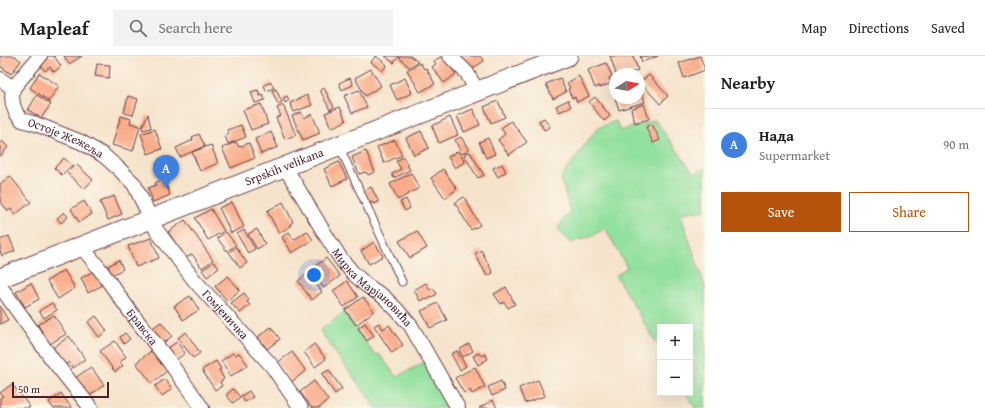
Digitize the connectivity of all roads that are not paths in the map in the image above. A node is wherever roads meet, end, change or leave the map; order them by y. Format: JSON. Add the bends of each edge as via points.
{"nodes":[{"id":1,"x":40,"y":56,"type":"edge"},
{"id":2,"x":450,"y":56,"type":"edge"},
{"id":3,"x":568,"y":56,"type":"edge"},
{"id":4,"x":0,"y":79,"type":"edge"},
{"id":5,"x":13,"y":88,"type":"junction"},
{"id":6,"x":477,"y":91,"type":"junction"},
{"id":7,"x":339,"y":146,"type":"junction"},
{"id":8,"x":285,"y":166,"type":"junction"},
{"id":9,"x":152,"y":219,"type":"junction"},
{"id":10,"x":82,"y":247,"type":"junction"},
{"id":11,"x":0,"y":278,"type":"edge"},
{"id":12,"x":402,"y":282,"type":"dead end"},
{"id":13,"x":0,"y":286,"type":"edge"},
{"id":14,"x":91,"y":408,"type":"edge"},
{"id":15,"x":202,"y":408,"type":"edge"},
{"id":16,"x":301,"y":408,"type":"edge"},
{"id":17,"x":458,"y":408,"type":"edge"}],
"edges":[{"from":1,"to":5,"type":"street"},
{"from":2,"to":6,"type":"street","via":[[467,73]]},
{"from":3,"to":6,"type":"main road","name":"Srpskih velikana"},
{"from":4,"to":5,"type":"street"},
{"from":5,"to":9,"type":"street","name":"Остоје Жежеља","via":[[13,105],[22,120],[81,142],[103,155],[134,184]]},
{"from":6,"to":7,"type":"main road","name":"Srpskih velikana"},
{"from":7,"to":8,"type":"main road","name":"Srpskih velikana"},
{"from":7,"to":12,"type":"lane"},
{"from":8,"to":9,"type":"main road","name":"Srpskih velikana"},
{"from":8,"to":17,"type":"street","name":"Мирка Марјановића","via":[[341,259],[366,285],[384,297],[411,326]]},
{"from":9,"to":10,"type":"main road","name":"Srpskih velikana"},
{"from":9,"to":16,"type":"street","name":"Гомјеничка","via":[[157,230],[195,281],[272,366]]},
{"from":10,"to":11,"type":"main road","name":"Srpskih velikana"},
{"from":10,"to":15,"type":"street","name":"Бравска"},
{"from":13,"to":14,"type":"street"}]}
